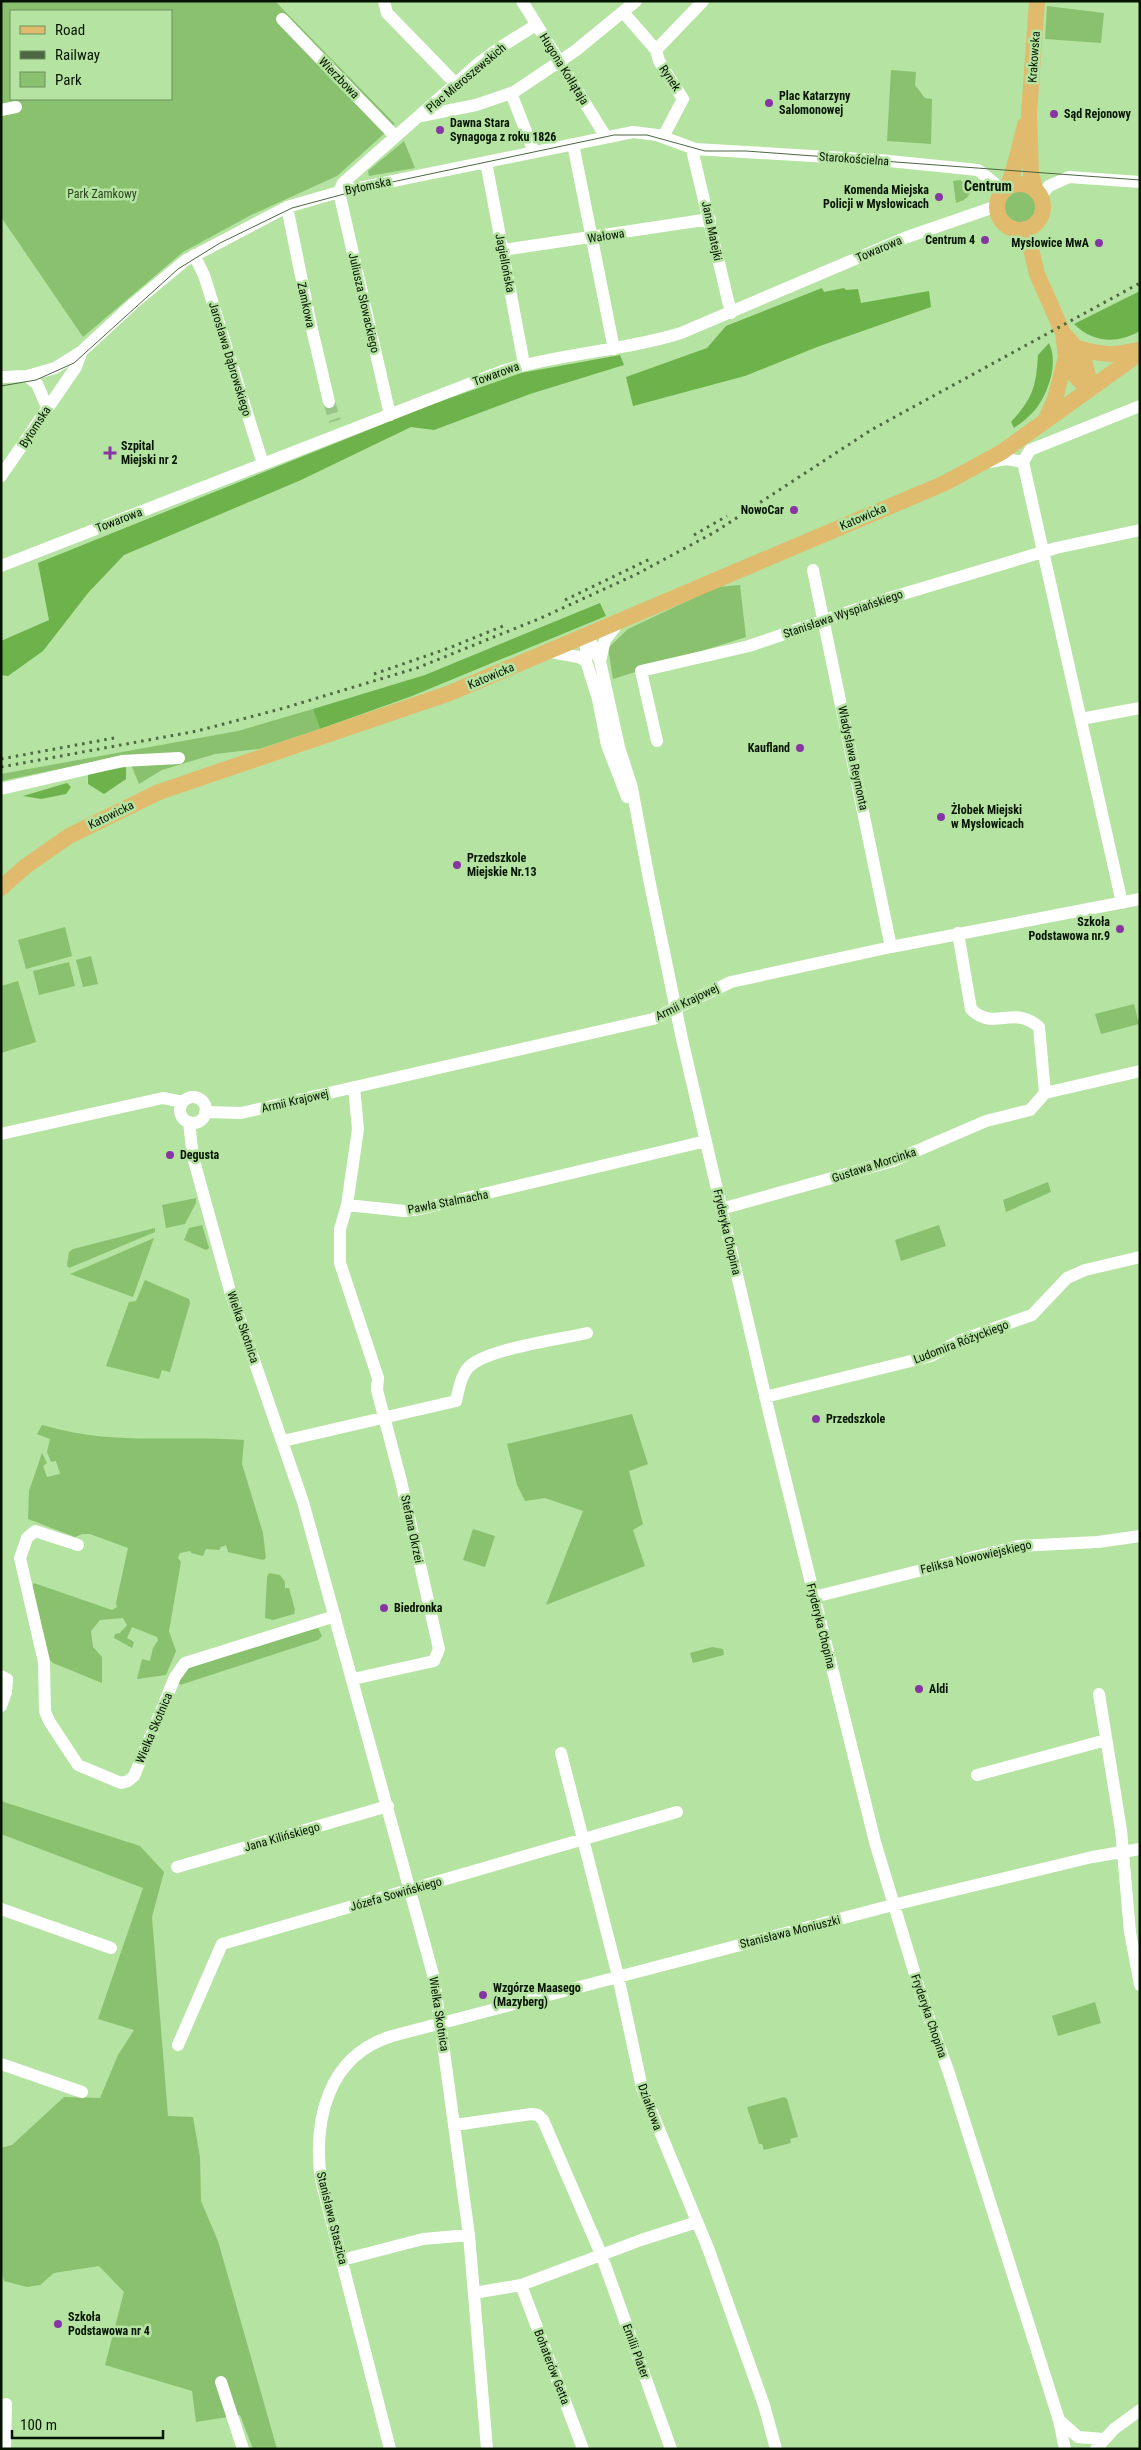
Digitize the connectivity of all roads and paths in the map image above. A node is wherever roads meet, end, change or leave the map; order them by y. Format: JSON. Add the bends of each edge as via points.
{"nodes":[{"id":1,"x":384,"y":1,"type":"edge"},
{"id":2,"x":522,"y":1,"type":"edge"},
{"id":3,"x":636,"y":1,"type":"edge"},
{"id":4,"x":703,"y":1,"type":"edge"},
{"id":5,"x":1037,"y":1,"type":"edge"},
{"id":6,"x":623,"y":12,"type":"junction"},
{"id":7,"x":282,"y":19,"type":"dead end"},
{"id":8,"x":536,"y":25,"type":"junction"},
{"id":9,"x":656,"y":50,"type":"junction"},
{"id":10,"x":560,"y":62,"type":"junction"},
{"id":11,"x":456,"y":83,"type":"junction"},
{"id":12,"x":511,"y":93,"type":"junction"},
{"id":13,"x":16,"y":106,"type":"dead end"},
{"id":14,"x":1,"y":110,"type":"edge"},
{"id":15,"x":1029,"y":113,"type":"junction"},
{"id":16,"x":421,"y":116,"type":"junction"},
{"id":17,"x":395,"y":136,"type":"junction"},
{"id":18,"x":663,"y":137,"type":"junction"},
{"id":19,"x":606,"y":138,"type":"junction"},
{"id":20,"x":574,"y":144,"type":"junction"},
{"id":21,"x":695,"y":148,"type":"junction"},
{"id":22,"x":534,"y":152,"type":"junction"},
{"id":23,"x":486,"y":162,"type":"junction"},
{"id":24,"x":1140,"y":182,"type":"edge"},
{"id":25,"x":339,"y":192,"type":"junction"},
{"id":26,"x":1038,"y":194,"type":"junction"},
{"id":27,"x":1003,"y":195,"type":"junction"},
{"id":28,"x":287,"y":207,"type":"junction"},
{"id":29,"x":710,"y":219,"type":"junction"},
{"id":30,"x":1026,"y":229,"type":"junction"},
{"id":31,"x":592,"y":238,"type":"junction"},
{"id":32,"x":503,"y":250,"type":"junction"},
{"id":33,"x":194,"y":256,"type":"junction"},
{"id":34,"x":731,"y":313,"type":"junction"},
{"id":35,"x":614,"y":349,"type":"junction"},
{"id":36,"x":82,"y":351,"type":"junction"},
{"id":37,"x":1140,"y":351,"type":"edge"},
{"id":38,"x":1071,"y":352,"type":"junction"},
{"id":39,"x":524,"y":364,"type":"junction"},
{"id":40,"x":27,"y":376,"type":"junction"},
{"id":41,"x":1,"y":377,"type":"edge"},
{"id":42,"x":1088,"y":390,"type":"junction"},
{"id":43,"x":329,"y":402,"type":"tunnel mouth"},
{"id":44,"x":1140,"y":406,"type":"edge"},
{"id":45,"x":47,"y":407,"type":"junction"},
{"id":46,"x":390,"y":415,"type":"junction"},
{"id":47,"x":335,"y":421,"type":"tunnel mouth"},
{"id":48,"x":1044,"y":423,"type":"junction"},
{"id":49,"x":338,"y":434,"type":"junction"},
{"id":50,"x":1023,"y":462,"type":"junction"},
{"id":51,"x":984,"y":463,"type":"junction"},
{"id":52,"x":263,"y":464,"type":"junction"},
{"id":53,"x":1,"y":476,"type":"edge"},
{"id":54,"x":1140,"y":530,"type":"edge"},
{"id":55,"x":1044,"y":552,"type":"junction"},
{"id":56,"x":1,"y":566,"type":"edge"},
{"id":57,"x":813,"y":570,"type":"dead end"},
{"id":58,"x":824,"y":620,"type":"junction"},
{"id":59,"x":618,"y":623,"type":"junction"},
{"id":60,"x":587,"y":636,"type":"junction"},
{"id":61,"x":551,"y":652,"type":"junction"},
{"id":62,"x":600,"y":661,"type":"junction"},
{"id":63,"x":586,"y":662,"type":"junction"},
{"id":64,"x":1140,"y":708,"type":"edge"},
{"id":65,"x":1081,"y":719,"type":"junction"},
{"id":66,"x":604,"y":729,"type":"junction"},
{"id":67,"x":658,"y":741,"type":"dead end"},
{"id":68,"x":619,"y":747,"type":"junction"},
{"id":69,"x":179,"y":758,"type":"dead end"},
{"id":70,"x":615,"y":768,"type":"junction"},
{"id":71,"x":1,"y":790,"type":"edge"},
{"id":72,"x":637,"y":817,"type":"junction"},
{"id":73,"x":1,"y":888,"type":"edge"},
{"id":74,"x":1140,"y":899,"type":"edge"},
{"id":75,"x":1122,"y":903,"type":"junction"},
{"id":76,"x":958,"y":933,"type":"junction"},
{"id":77,"x":891,"y":947,"type":"junction"},
{"id":78,"x":675,"y":1008,"type":"junction"},
{"id":79,"x":1140,"y":1071,"type":"edge"},
{"id":80,"x":354,"y":1087,"type":"junction"},
{"id":81,"x":1046,"y":1093,"type":"junction"},
{"id":82,"x":183,"y":1102,"type":"junction"},
{"id":83,"x":206,"y":1112,"type":"junction"},
{"id":84,"x":188,"y":1122,"type":"junction"},
{"id":85,"x":1,"y":1134,"type":"edge"},
{"id":86,"x":706,"y":1141,"type":"junction"},
{"id":87,"x":347,"y":1205,"type":"junction"},
{"id":88,"x":721,"y":1209,"type":"junction"},
{"id":89,"x":1140,"y":1257,"type":"edge"},
{"id":90,"x":586,"y":1334,"type":"dead end"},
{"id":91,"x":765,"y":1396,"type":"junction"},
{"id":92,"x":385,"y":1418,"type":"junction"},
{"id":93,"x":283,"y":1441,"type":"junction"},
{"id":94,"x":1140,"y":1536,"type":"edge"},
{"id":95,"x":78,"y":1546,"type":"dead end"},
{"id":96,"x":814,"y":1597,"type":"junction"},
{"id":97,"x":334,"y":1616,"type":"junction"},
{"id":98,"x":1,"y":1676,"type":"edge"},
{"id":99,"x":353,"y":1679,"type":"junction"},
{"id":100,"x":1099,"y":1694,"type":"dead end"},
{"id":101,"x":1,"y":1706,"type":"edge"},
{"id":102,"x":1106,"y":1740,"type":"junction"},
{"id":103,"x":560,"y":1753,"type":"dead end"},
{"id":104,"x":977,"y":1775,"type":"dead end"},
{"id":105,"x":388,"y":1806,"type":"junction"},
{"id":106,"x":676,"y":1812,"type":"dead end"},
{"id":107,"x":582,"y":1840,"type":"junction"},
{"id":108,"x":1140,"y":1849,"type":"edge"},
{"id":109,"x":1124,"y":1850,"type":"junction"},
{"id":110,"x":177,"y":1868,"type":"dead end"},
{"id":111,"x":411,"y":1890,"type":"junction"},
{"id":112,"x":893,"y":1905,"type":"junction"},
{"id":113,"x":1,"y":1909,"type":"edge"},
{"id":114,"x":111,"y":1948,"type":"dead end"},
{"id":115,"x":618,"y":1976,"type":"junction"},
{"id":116,"x":1139,"y":1981,"type":"edge"},
{"id":117,"x":441,"y":2023,"type":"junction"},
{"id":118,"x":178,"y":2045,"type":"dead end"},
{"id":119,"x":1,"y":2064,"type":"edge"},
{"id":120,"x":82,"y":2092,"type":"dead end"},
{"id":121,"x":455,"y":2125,"type":"junction"},
{"id":122,"x":697,"y":2222,"type":"junction"},
{"id":123,"x":468,"y":2236,"type":"junction"},
{"id":124,"x":601,"y":2254,"type":"junction"},
{"id":125,"x":342,"y":2260,"type":"junction"},
{"id":126,"x":521,"y":2285,"type":"junction"},
{"id":127,"x":474,"y":2294,"type":"junction"},
{"id":128,"x":221,"y":2382,"type":"dead end"},
{"id":129,"x":6,"y":2404,"type":"dead end"},
{"id":130,"x":1140,"y":2410,"type":"edge"},
{"id":131,"x":1059,"y":2420,"type":"junction"},
{"id":132,"x":1068,"y":2430,"type":"junction"},
{"id":133,"x":1100,"y":2444,"type":"edge"},
{"id":134,"x":4,"y":2449,"type":"edge"},
{"id":135,"x":243,"y":2449,"type":"edge"},
{"id":136,"x":390,"y":2449,"type":"edge"},
{"id":137,"x":487,"y":2449,"type":"edge"},
{"id":138,"x":583,"y":2449,"type":"edge"},
{"id":139,"x":671,"y":2449,"type":"edge"},
{"id":140,"x":776,"y":2449,"type":"edge"},
{"id":141,"x":1065,"y":2449,"type":"edge"},
{"id":142,"x":1077,"y":2449,"type":"edge"}],
"edges":[{"from":1,"to":11,"type":"street","via":[[388,13]]},
{"from":2,"to":8,"type":"street","name":"Hugona Kołłątaja"},
{"from":3,"to":6,"type":"street"},
{"from":4,"to":9,"type":"street","name":"Rynek"},
{"from":5,"to":15,"type":"main road","name":"Krakowska"},
{"from":6,"to":9,"type":"street"},
{"from":6,"to":10,"type":"street"},
{"from":7,"to":17,"type":"street","name":"Wierzbowa"},
{"from":8,"to":10,"type":"street","name":"Hugona Kołłątaja"},
{"from":8,"to":11,"type":"street","name":"Plac Mieroszewskich","via":[[498,48]]},
{"from":9,"to":18,"type":"street","name":"Rynek","via":[[659,61],[683,98]]},
{"from":10,"to":12,"type":"street","name":"Plac Mieroszewskich"},
{"from":10,"to":19,"type":"street","name":"Hugona Kołłątaja"},
{"from":11,"to":16,"type":"street","name":"Plac Mieroszewskich"},
{"from":12,"to":16,"type":"street","name":"Plac Mieroszewskich","via":[[476,105]]},
{"from":12,"to":22,"type":"street"},
{"from":13,"to":14,"type":"street"},
{"from":15,"to":26,"type":"main road","name":"Krakowska","via":[[1031,166]]},
{"from":15,"to":27,"type":"main road","name":"Krakowska"},
{"from":16,"to":17,"type":"street","name":"Plac Mieroszewskich"},
{"from":17,"to":25,"type":"street","name":"Plac Mieroszewskich","via":[[343,183]]},
{"from":18,"to":19,"type":"street","name":"Bytomska","via":[[633,132]]},
{"from":18,"to":21,"type":"street","name":"Bytomska"},
{"from":19,"to":20,"type":"street","name":"Bytomska"},
{"from":20,"to":22,"type":"street","name":"Bytomska"},
{"from":20,"to":31,"type":"street"},
{"from":21,"to":27,"type":"street","name":"Starokościelna","via":[[978,170]]},
{"from":21,"to":29,"type":"street","name":"Jana Matejki","via":[[693,154]]},
{"from":22,"to":23,"type":"street","name":"Bytomska"},
{"from":23,"to":25,"type":"street","name":"Bytomska"},
{"from":23,"to":32,"type":"street","name":"Jagiellońska"},
{"from":24,"to":26,"type":"street","via":[[1069,177]]},
{"from":25,"to":28,"type":"street","name":"Bytomska"},
{"from":25,"to":46,"type":"street","name":"Juliusza Słowackiego"},
{"from":26,"to":27,"type":"main road","via":[[1021,184]]},
{"from":26,"to":30,"type":"main road","via":[[1043,206],[1041,215],[1034,225]]},
{"from":27,"to":30,"type":"main road","via":[[999,216],[1006,225]]},
{"from":27,"to":34,"type":"street","name":"Towarowa"},
{"from":28,"to":33,"type":"street","name":"Bytomska"},
{"from":28,"to":43,"type":"street","name":"Zamkowa"},
{"from":29,"to":31,"type":"street","name":"Wałowa"},
{"from":29,"to":34,"type":"street","name":"Jana Matejki"},
{"from":30,"to":38,"type":"main road","via":[[1037,274]]},
{"from":31,"to":32,"type":"street","name":"Wałowa"},
{"from":31,"to":35,"type":"street"},
{"from":32,"to":39,"type":"street","name":"Jagiellońska"},
{"from":33,"to":36,"type":"street","name":"Bytomska","via":[[134,303]]},
{"from":33,"to":52,"type":"street","name":"Jarosława Dąbrowskiego","via":[[204,275]]},
{"from":34,"to":35,"type":"street","name":"Towarowa","via":[[675,335]]},
{"from":35,"to":39,"type":"street","name":"Towarowa"},
{"from":36,"to":40,"type":"street","name":"Bytomska","via":[[55,368]]},
{"from":36,"to":45,"type":"street","name":"Bytomska","via":[[76,367]]},
{"from":37,"to":38,"type":"main road","via":[[1117,355]]},
{"from":37,"to":42,"type":"main road","name":"Katowicka"},
{"from":38,"to":42,"type":"main road","via":[[1086,362]]},
{"from":38,"to":48,"type":"main road"},
{"from":39,"to":46,"type":"street","name":"Towarowa"},
{"from":40,"to":41,"type":"street","name":"Bytomska"},
{"from":40,"to":45,"type":"street","via":[[37,384]]},
{"from":42,"to":48,"type":"main road","name":"Katowicka"},
{"from":44,"to":50,"type":"street","via":[[1030,450]]},
{"from":45,"to":53,"type":"street","name":"Bytomska"},
{"from":46,"to":49,"type":"street","name":"Towarowa"},
{"from":47,"to":49,"type":"street"},
{"from":48,"to":51,"type":"main road","name":"Katowicka"},
{"from":49,"to":52,"type":"street","name":"Towarowa"},
{"from":50,"to":51,"type":"street","name":"Katowicka","via":[[1006,459]]},
{"from":50,"to":55,"type":"street"},
{"from":51,"to":59,"type":"main road","name":"Katowicka","via":[[932,489]]},
{"from":52,"to":56,"type":"street","name":"Towarowa"},
{"from":54,"to":55,"type":"street","name":"Stanisława Wyspiańskiego"},
{"from":55,"to":58,"type":"street","name":"Stanisława Wyspiańskiego"},
{"from":55,"to":65,"type":"street"},
{"from":57,"to":58,"type":"street","name":"Władysława Reymonta"},
{"from":58,"to":67,"type":"street","name":"Stanisława Wyspiańskiego","via":[[749,646],[641,671]]},
{"from":58,"to":77,"type":"street","name":"Władysława Reymonta"},
{"from":59,"to":60,"type":"main road","name":"Katowicka"},
{"from":59,"to":62,"type":"street","name":"Fryderyka Chopina","via":[[605,640]]},
{"from":60,"to":61,"type":"main road","name":"Katowicka"},
{"from":60,"to":62,"type":"street","name":"Fryderyka Chopina"},
{"from":60,"to":63,"type":"street","name":"Fryderyka Chopina"},
{"from":61,"to":63,"type":"street","via":[[578,657]]},
{"from":61,"to":73,"type":"main road","name":"Katowicka","via":[[392,714],[159,792],[69,836]]},
{"from":62,"to":68,"type":"street","name":"Fryderyka Chopina"},
{"from":63,"to":66,"type":"street","name":"Fryderyka Chopina"},
{"from":64,"to":65,"type":"street"},
{"from":65,"to":75,"type":"street"},
{"from":66,"to":68,"type":"street","name":"Fryderyka Chopina"},
{"from":66,"to":70,"type":"street","name":"Fryderyka Chopina"},
{"from":68,"to":70,"type":"street","name":"Fryderyka Chopina"},
{"from":68,"to":72,"type":"street","name":"Fryderyka Chopina"},
{"from":69,"to":71,"type":"street","via":[[122,761]]},
{"from":70,"to":72,"type":"street","name":"Fryderyka Chopina"},
{"from":72,"to":78,"type":"street","name":"Fryderyka Chopina"},
{"from":74,"to":75,"type":"street","name":"Armii Krajowej"},
{"from":75,"to":76,"type":"street","name":"Armii Krajowej"},
{"from":76,"to":77,"type":"street","name":"Armii Krajowej"},
{"from":76,"to":81,"type":"street","via":[[971,1009],[977,1016],[986,1020],[1029,1018],[1039,1027]]},
{"from":77,"to":78,"type":"street","name":"Armii Krajowej","via":[[731,982]]},
{"from":78,"to":80,"type":"street","name":"Armii Krajowej","via":[[653,1019]]},
{"from":78,"to":86,"type":"street","name":"Fryderyka Chopina"},
{"from":79,"to":81,"type":"street"},
{"from":80,"to":83,"type":"street","name":"Armii Krajowej","via":[[242,1113]]},
{"from":80,"to":87,"type":"street","via":[[358,1129]]},
{"from":81,"to":88,"type":"street","name":"Gustawa Morcinka","via":[[1030,1110],[986,1121],[893,1161]]},
{"from":82,"to":83,"type":"street","via":[[197,1098],[204,1103]]},
{"from":82,"to":84,"type":"street","via":[[180,1111]]},
{"from":82,"to":85,"type":"street","via":[[163,1098]]},
{"from":83,"to":84,"type":"street","via":[[199,1121]]},
{"from":84,"to":93,"type":"street","name":"Wielka Skotnica","via":[[193,1157],[230,1290]]},
{"from":86,"to":87,"type":"street","name":"Pawła Stalmacha","via":[[420,1209],[404,1211]]},
{"from":86,"to":88,"type":"street","name":"Fryderyka Chopina"},
{"from":87,"to":92,"type":"street","via":[[340,1229],[340,1263],[378,1378],[377,1390]]},
{"from":88,"to":91,"type":"street","name":"Fryderyka Chopina"},
{"from":89,"to":91,"type":"street","name":"Ludomira Różyckiego","via":[[1085,1270],[1067,1278],[1032,1315],[959,1341],[931,1356]]},
{"from":90,"to":92,"type":"street","via":[[492,1354],[470,1366],[456,1400]]},
{"from":91,"to":96,"type":"street","name":"Fryderyka Chopina"},
{"from":92,"to":93,"type":"street"},
{"from":92,"to":99,"type":"street","name":"Stefana Okrzei","via":[[439,1649],[434,1661]]},
{"from":93,"to":97,"type":"street","name":"Wielka Skotnica","via":[[304,1502]]},
{"from":94,"to":96,"type":"street","name":"Feliksa Nowowiejskiego","via":[[1098,1542],[1018,1546]]},
{"from":95,"to":97,"type":"street","name":"Wielka Skotnica","via":[[35,1532],[27,1538],[20,1558],[44,1662],[45,1711],[78,1765],[121,1782],[128,1782],[134,1776],[175,1677],[184,1663]]},
{"from":96,"to":112,"type":"street","name":"Fryderyka Chopina"},
{"from":97,"to":99,"type":"street","name":"Wielka Skotnica"},
{"from":98,"to":101,"type":"street","via":[[7,1679],[8,1684]]},
{"from":99,"to":105,"type":"street","name":"Wielka Skotnica"},
{"from":100,"to":102,"type":"street"},
{"from":102,"to":104,"type":"street"},
{"from":102,"to":109,"type":"street"},
{"from":103,"to":107,"type":"street","name":"Działkowa"},
{"from":105,"to":110,"type":"street","name":"Jana Kilińskiego"},
{"from":105,"to":111,"type":"street","name":"Wielka Skotnica"},
{"from":106,"to":107,"type":"street","name":"Józefa Sowińskiego"},
{"from":107,"to":111,"type":"street","name":"Józefa Sowińskiego"},
{"from":107,"to":115,"type":"street","name":"Działkowa"},
{"from":108,"to":109,"type":"street","name":"Stanisława Moniuszki"},
{"from":109,"to":112,"type":"street","name":"Stanisława Moniuszki"},
{"from":109,"to":116,"type":"street","via":[[1130,1932]]},
{"from":111,"to":117,"type":"street","name":"Wielka Skotnica","via":[[434,1978]]},
{"from":111,"to":118,"type":"street","name":"Józefa Sowińskiego","via":[[222,1944]]},
{"from":112,"to":115,"type":"street","name":"Stanisława Moniuszki"},
{"from":112,"to":131,"type":"street","name":"Fryderyka Chopina"},
{"from":113,"to":114,"type":"street"},
{"from":115,"to":117,"type":"street","name":"Stanisława Moniuszki"},
{"from":115,"to":122,"type":"street","name":"Działkowa","via":[[644,2097]]},
{"from":117,"to":121,"type":"street","name":"Wielka Skotnica"},
{"from":117,"to":125,"type":"street","name":"Stanisława Staszica","via":[[381,2039],[364,2048],[341,2072],[327,2096],[319,2128],[318,2160]]},
{"from":119,"to":120,"type":"street"},
{"from":121,"to":123,"type":"street","name":"Wielka Skotnica"},
{"from":121,"to":124,"type":"street","name":"Emilii Plater","via":[[538,2115],[548,2127]]},
{"from":122,"to":124,"type":"street"},
{"from":122,"to":140,"type":"street","name":"Działkowa","via":[[764,2405]]},
{"from":123,"to":125,"type":"street","via":[[423,2239]]},
{"from":123,"to":127,"type":"street","name":"Wielka Skotnica"},
{"from":124,"to":126,"type":"street"},
{"from":124,"to":139,"type":"street","name":"Emilii Plater"},
{"from":125,"to":136,"type":"street","name":"Stanisława Staszica"},
{"from":126,"to":127,"type":"street"},
{"from":126,"to":138,"type":"street","name":"Bohaterów Getta"},
{"from":127,"to":137,"type":"street","name":"Wielka Skotnica"},
{"from":128,"to":135,"type":"street"},
{"from":129,"to":134,"type":"street"},
{"from":130,"to":133,"type":"street"},
{"from":131,"to":132,"type":"street","name":"Fryderyka Chopina"},
{"from":131,"to":141,"type":"street","name":"Fryderyka Chopina"},
{"from":132,"to":133,"type":"street","name":"Fryderyka Chopina"},
{"from":132,"to":142,"type":"street","name":"Fryderyka Chopina"}]}
